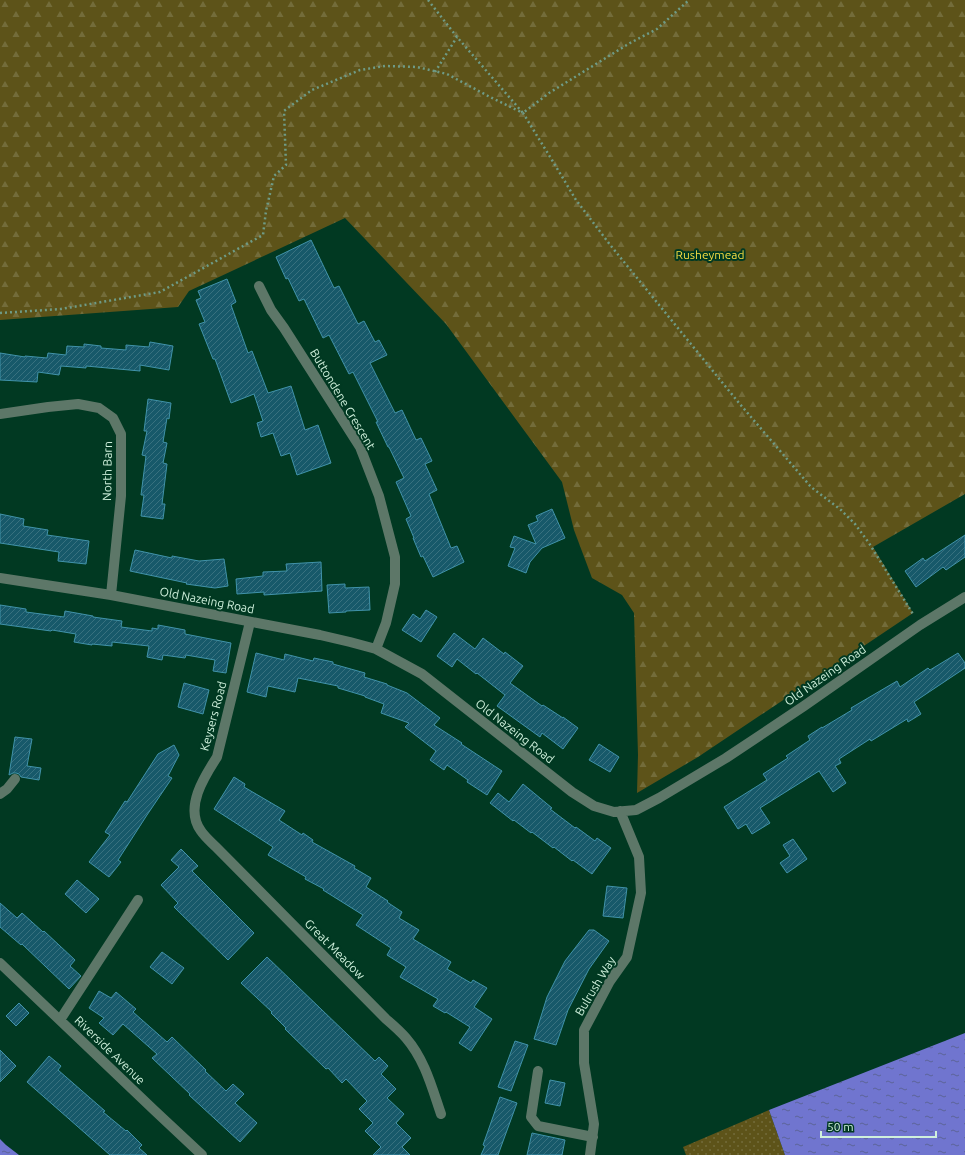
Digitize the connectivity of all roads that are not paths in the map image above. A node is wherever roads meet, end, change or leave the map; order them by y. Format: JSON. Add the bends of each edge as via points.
{"nodes":[{"id":1,"x":259,"y":286,"type":"dead end"},
{"id":2,"x":0,"y":414,"type":"edge"},
{"id":3,"x":0,"y":578,"type":"edge"},
{"id":4,"x":111,"y":595,"type":"junction"},
{"id":5,"x":965,"y":597,"type":"edge"},
{"id":6,"x":250,"y":622,"type":"junction"},
{"id":7,"x":376,"y":650,"type":"junction"},
{"id":8,"x":15,"y":779,"type":"dead end"},
{"id":9,"x":0,"y":794,"type":"edge"},
{"id":10,"x":620,"y":811,"type":"junction"},
{"id":11,"x":194,"y":814,"type":"joint"},
{"id":12,"x":138,"y":900,"type":"dead end"},
{"id":13,"x":0,"y":963,"type":"edge"},
{"id":14,"x":60,"y":1020,"type":"junction"},
{"id":15,"x":538,"y":1071,"type":"dead end"},
{"id":16,"x":441,"y":1114,"type":"dead end"},
{"id":17,"x":592,"y":1137,"type":"junction"},
{"id":18,"x":202,"y":1155,"type":"edge"},
{"id":19,"x":590,"y":1155,"type":"edge"}],
"edges":[{"from":1,"to":7,"type":"street","name":"Buttondene Crescent","via":[[271,310],[360,447],[379,496],[395,557],[396,584]]},
{"from":2,"to":4,"type":"street","name":"North Barn","via":[[78,404],[99,408],[113,418],[121,434],[121,496]]},
{"from":3,"to":4,"type":"street","name":"Old Nazeing Road"},
{"from":4,"to":6,"type":"street","name":"Old Nazeing Road"},
{"from":5,"to":10,"type":"street","name":"Old Nazeing Road","via":[[726,758],[636,810]]},
{"from":6,"to":7,"type":"street","name":"Old Nazeing Road","via":[[320,635]]},
{"from":6,"to":11,"type":"street","name":"Keysers Road","via":[[217,756],[196,798]]},
{"from":7,"to":10,"type":"street","name":"Old Nazeing Road","via":[[422,674],[572,792],[594,806],[614,812]]},
{"from":8,"to":9,"type":"street"},
{"from":10,"to":17,"type":"street","name":"Bulrush Way","via":[[639,857],[641,893],[627,957],[610,981],[584,1030],[584,1063],[594,1124]]},
{"from":11,"to":16,"type":"street","name":"Great Meadow","via":[[200,830],[216,847],[406,1038],[428,1076]]},
{"from":12,"to":14,"type":"street"},
{"from":13,"to":14,"type":"street","name":"Riverside Avenue"},
{"from":14,"to":18,"type":"street","name":"Riverside Avenue"},
{"from":15,"to":17,"type":"street","via":[[531,1117],[538,1126]]},
{"from":17,"to":19,"type":"street","name":"Bulrush Way"}]}
